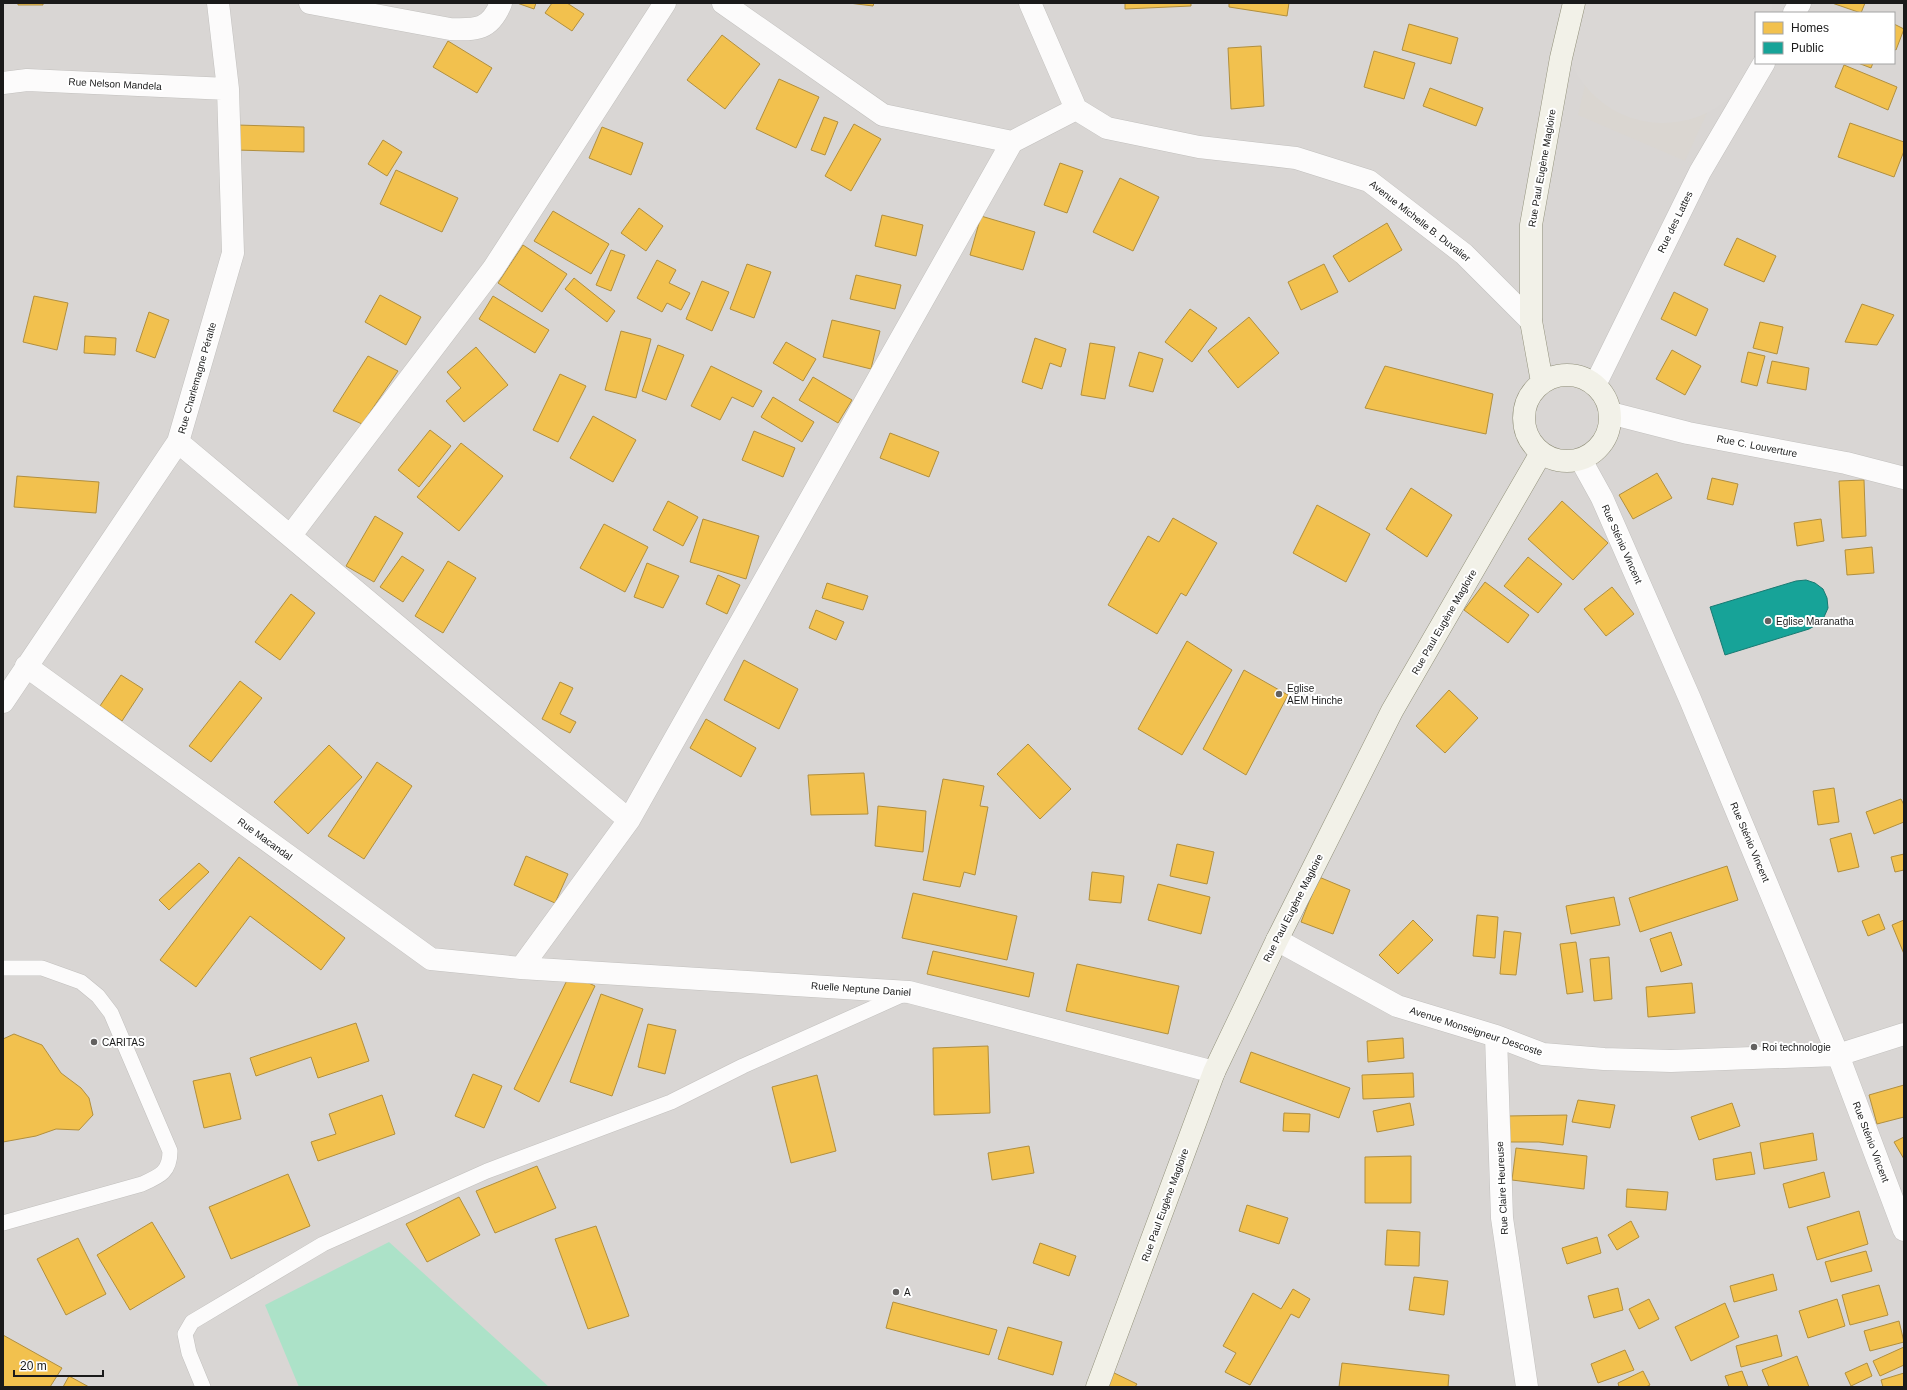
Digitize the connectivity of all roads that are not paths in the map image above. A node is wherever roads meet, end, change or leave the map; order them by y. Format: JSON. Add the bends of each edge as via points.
{"nodes":[{"id":1,"x":218,"y":3,"type":"edge"},
{"id":2,"x":310,"y":3,"type":"edge"},
{"id":3,"x":501,"y":3,"type":"edge"},
{"id":4,"x":665,"y":3,"type":"edge"},
{"id":5,"x":723,"y":3,"type":"edge"},
{"id":6,"x":1030,"y":3,"type":"edge"},
{"id":7,"x":1574,"y":3,"type":"edge"},
{"id":8,"x":1800,"y":3,"type":"edge"},
{"id":9,"x":1795,"y":12,"type":"edge"},
{"id":10,"x":1763,"y":64,"type":"edge"},
{"id":11,"x":3,"y":83,"type":"edge"},
{"id":12,"x":228,"y":89,"type":"junction"},
{"id":13,"x":1076,"y":109,"type":"junction"},
{"id":14,"x":1012,"y":142,"type":"junction"},
{"id":15,"x":1531,"y":321,"type":"junction"},
{"id":16,"x":1542,"y":382,"type":"junction"},
{"id":17,"x":1595,"y":385,"type":"junction"},
{"id":18,"x":1610,"y":413,"type":"junction"},
{"id":19,"x":178,"y":442,"type":"junction"},
{"id":20,"x":1541,"y":453,"type":"junction"},
{"id":21,"x":1581,"y":460,"type":"junction"},
{"id":22,"x":1904,"y":478,"type":"edge"},
{"id":23,"x":291,"y":536,"type":"junction"},
{"id":24,"x":26,"y":666,"type":"junction"},
{"id":25,"x":3,"y":702,"type":"edge"},
{"id":26,"x":629,"y":820,"type":"junction"},
{"id":27,"x":1277,"y":940,"type":"junction"},
{"id":28,"x":3,"y":968,"type":"edge"},
{"id":29,"x":521,"y":968,"type":"junction"},
{"id":30,"x":909,"y":992,"type":"junction"},
{"id":31,"x":1904,"y":1034,"type":"edge"},
{"id":32,"x":1496,"y":1036,"type":"junction"},
{"id":33,"x":1838,"y":1055,"type":"junction"},
{"id":34,"x":1214,"y":1072,"type":"junction"},
{"id":35,"x":3,"y":1224,"type":"edge"},
{"id":36,"x":1904,"y":1230,"type":"edge"},
{"id":37,"x":203,"y":1387,"type":"edge"},
{"id":38,"x":1098,"y":1387,"type":"edge"},
{"id":39,"x":1527,"y":1387,"type":"edge"}],
"edges":[{"from":1,"to":12,"type":"street","name":"Rue Charlemagne Péralte"},
{"from":2,"to":3,"type":"street","via":[[450,29],[471,30],[485,26],[491,21]]},
{"from":4,"to":23,"type":"street","via":[[493,269]]},
{"from":5,"to":14,"type":"street","via":[[883,115]]},
{"from":6,"to":13,"type":"street"},
{"from":7,"to":15,"type":"main road","name":"Rue Paul Eugène Magloire","via":[[1561,58],[1531,226]]},
{"from":8,"to":9,"type":"street"},
{"from":10,"to":17,"type":"street","name":"Rue des Lattes","via":[[1700,172]]},
{"from":11,"to":12,"type":"street","name":"Rue Nelson Mandela","via":[[27,80]]},
{"from":12,"to":19,"type":"street","name":"Rue Charlemagne Péralte","via":[[233,253]]},
{"from":13,"to":14,"type":"street"},
{"from":13,"to":15,"type":"street","name":"Avenue Michelle B. Duvalier","via":[[1107,128],[1199,147],[1296,158],[1369,181],[1464,254]]},
{"from":14,"to":26,"type":"street"},
{"from":15,"to":16,"type":"main road","name":"Rue Paul Eugène Magloire"},
{"from":16,"to":17,"type":"main road","via":[[1555,376],[1569,375],[1583,378]]},
{"from":16,"to":20,"type":"main road","via":[[1530,394],[1524,409],[1523,426],[1530,442]]},
{"from":17,"to":18,"type":"main road","via":[[1605,398]]},
{"from":18,"to":21,"type":"main road","via":[[1610,425],[1600,446]]},
{"from":18,"to":22,"type":"street","name":"Rue C. Louverture","via":[[1688,433],[1846,463]]},
{"from":19,"to":23,"type":"street"},
{"from":19,"to":24,"type":"street","name":"Rue Charlemagne Péralte"},
{"from":20,"to":21,"type":"main road","via":[[1560,462]]},
{"from":20,"to":27,"type":"main road","name":"Rue Paul Eugène Magloire","via":[[1392,711]]},
{"from":21,"to":33,"type":"street","name":"Rue Sténio Vincent","via":[[1602,498],[1690,698]]},
{"from":23,"to":26,"type":"street"},
{"from":24,"to":25,"type":"street","name":"Rue Charlemagne Péralte"},
{"from":24,"to":29,"type":"street","name":"Rue Macandal","via":[[431,959]]},
{"from":26,"to":29,"type":"street"},
{"from":27,"to":32,"type":"street","name":"Avenue Monseigneur Descoste","via":[[1397,1006]]},
{"from":27,"to":34,"type":"main road","name":"Rue Paul Eugène Magloire"},
{"from":28,"to":35,"type":"lane","via":[[42,968],[81,982],[98,996],[111,1013],[170,1151],[170,1161],[166,1169],[158,1177],[142,1184]]},
{"from":29,"to":30,"type":"street","name":"Ruelle Neptune Daniel"},
{"from":30,"to":34,"type":"street","name":"Ruelle Neptune Daniel"},
{"from":30,"to":37,"type":"lane","via":[[743,1066],[671,1102],[487,1171],[323,1244],[192,1322],[185,1334],[189,1353]]},
{"from":31,"to":33,"type":"street","name":"Avenue Monseigneur Descoste"},
{"from":32,"to":33,"type":"street","name":"Avenue Monseigneur Descoste","via":[[1543,1054],[1604,1059],[1671,1061]]},
{"from":32,"to":39,"type":"street","name":"Rue Claire Heureuse","via":[[1502,1218]]},
{"from":33,"to":36,"type":"street","name":"Rue Sténio Vincent"},
{"from":34,"to":38,"type":"main road","name":"Rue Paul Eugène Magloire"}]}
